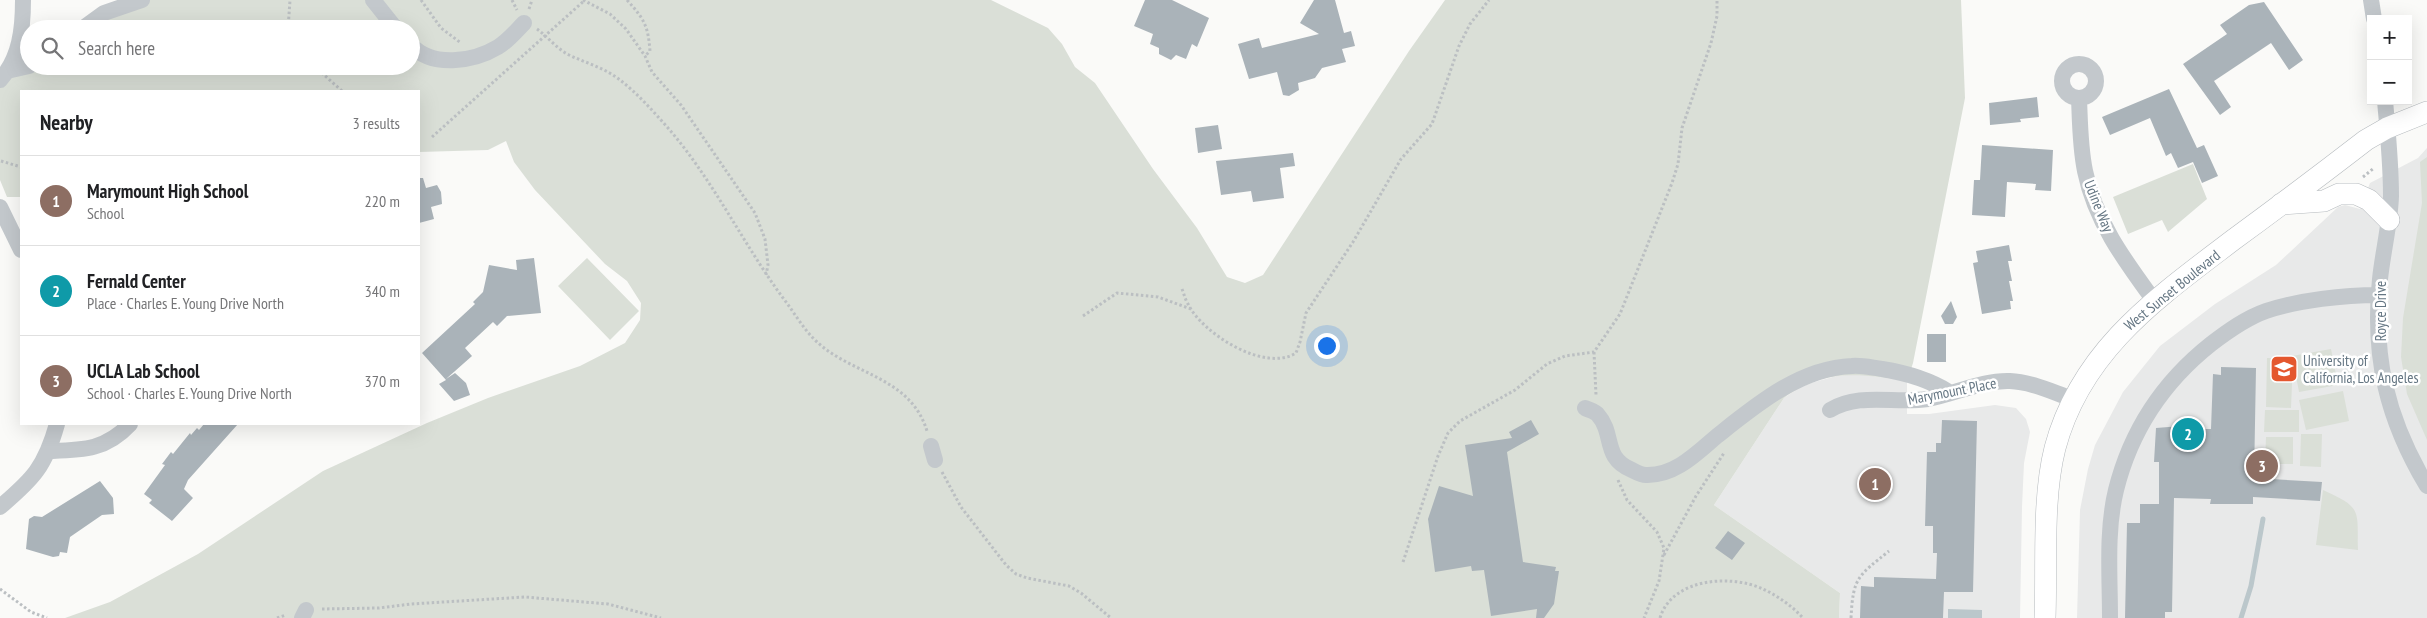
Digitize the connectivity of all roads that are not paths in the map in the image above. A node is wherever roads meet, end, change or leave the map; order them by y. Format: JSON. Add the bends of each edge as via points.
{"nodes":[{"id":1,"x":23,"y":0,"type":"edge"},
{"id":2,"x":142,"y":0,"type":"edge"},
{"id":3,"x":373,"y":0,"type":"edge"},
{"id":4,"x":2371,"y":0,"type":"edge"},
{"id":5,"x":2373,"y":15,"type":"edge"},
{"id":6,"x":23,"y":20,"type":"edge"},
{"id":7,"x":94,"y":20,"type":"edge"},
{"id":8,"x":389,"y":20,"type":"edge"},
{"id":9,"x":524,"y":23,"type":"road end"},
{"id":10,"x":20,"y":39,"type":"edge"},
{"id":11,"x":420,"y":53,"type":"edge"},
{"id":12,"x":20,"y":70,"type":"edge"},
{"id":13,"x":4,"y":76,"type":"edge"},
{"id":14,"x":2079,"y":98,"type":"dead end"},
{"id":15,"x":2384,"y":105,"type":"edge"},
{"id":16,"x":2427,"y":112,"type":"edge"},
{"id":17,"x":2387,"y":128,"type":"junction"},
{"id":18,"x":2282,"y":204,"type":"junction"},
{"id":19,"x":0,"y":207,"type":"edge"},
{"id":20,"x":2389,"y":220,"type":"junction"},
{"id":21,"x":20,"y":248,"type":"edge"},
{"id":22,"x":2378,"y":295,"type":"junction"},
{"id":23,"x":2155,"y":302,"type":"junction"},
{"id":24,"x":1950,"y":392,"type":"junction"},
{"id":25,"x":2073,"y":399,"type":"junction"},
{"id":26,"x":1830,"y":410,"type":"dead end"},
{"id":27,"x":1591,"y":411,"type":"road end"},
{"id":28,"x":57,"y":425,"type":"edge"},
{"id":29,"x":129,"y":425,"type":"edge"},
{"id":30,"x":50,"y":451,"type":"junction"},
{"id":31,"x":2427,"y":486,"type":"edge"},
{"id":32,"x":0,"y":507,"type":"edge"},
{"id":33,"x":2045,"y":618,"type":"edge"},
{"id":34,"x":2110,"y":618,"type":"edge"}],
"edges":[{"from":1,"to":6,"type":"street"},
{"from":2,"to":7,"type":"street","via":[[104,13]]},
{"from":3,"to":8,"type":"street"},
{"from":4,"to":5,"type":"street"},
{"from":9,"to":11,"type":"street","via":[[499,46],[470,59],[433,59]]},
{"from":10,"to":13,"type":"street"},
{"from":12,"to":13,"type":"street"},
{"from":14,"to":23,"type":"street","name":"Udine Way","via":[[2085,171],[2097,210],[2116,248]]},
{"from":15,"to":17,"type":"street","name":"Royce Drive"},
{"from":16,"to":17,"type":"main road","name":"West Sunset Boulevard"},
{"from":17,"to":18,"type":"main road","name":"West Sunset Boulevard","via":[[2366,140]]},
{"from":17,"to":20,"type":"street","name":"Royce Drive"},
{"from":18,"to":20,"type":"main road","via":[[2324,201],[2339,194],[2356,194],[2369,200]]},
{"from":18,"to":23,"type":"main road","name":"West Sunset Boulevard"},
{"from":19,"to":21,"type":"street"},
{"from":20,"to":22,"type":"street","name":"Royce Drive"},
{"from":22,"to":31,"type":"street","name":"Royce Drive","via":[[2380,352],[2386,392],[2396,427]]},
{"from":22,"to":34,"type":"street","via":[[2347,296],[2265,311],[2216,340],[2169,383],[2139,427],[2116,490],[2111,532]]},
{"from":23,"to":25,"type":"main road","name":"West Sunset Boulevard","via":[[2110,343]]},
{"from":24,"to":25,"type":"street","name":"Marymount Place","via":[[2008,381],[2024,382]]},
{"from":24,"to":26,"type":"street","name":"Marymount Place","via":[[1904,401],[1853,400]]},
{"from":24,"to":27,"type":"street","via":[[1928,380],[1898,372],[1854,366],[1834,368],[1808,376],[1777,392],[1748,411],[1690,460],[1666,472],[1644,475],[1622,466],[1615,458],[1608,445],[1604,425]]},
{"from":25,"to":33,"type":"main road","name":"West Sunset Boulevard","via":[[2061,428],[2051,468]]},
{"from":28,"to":30,"type":"street"},
{"from":29,"to":30,"type":"street","via":[[111,441],[92,448]]},
{"from":30,"to":32,"type":"street","via":[[27,484]]}]}
